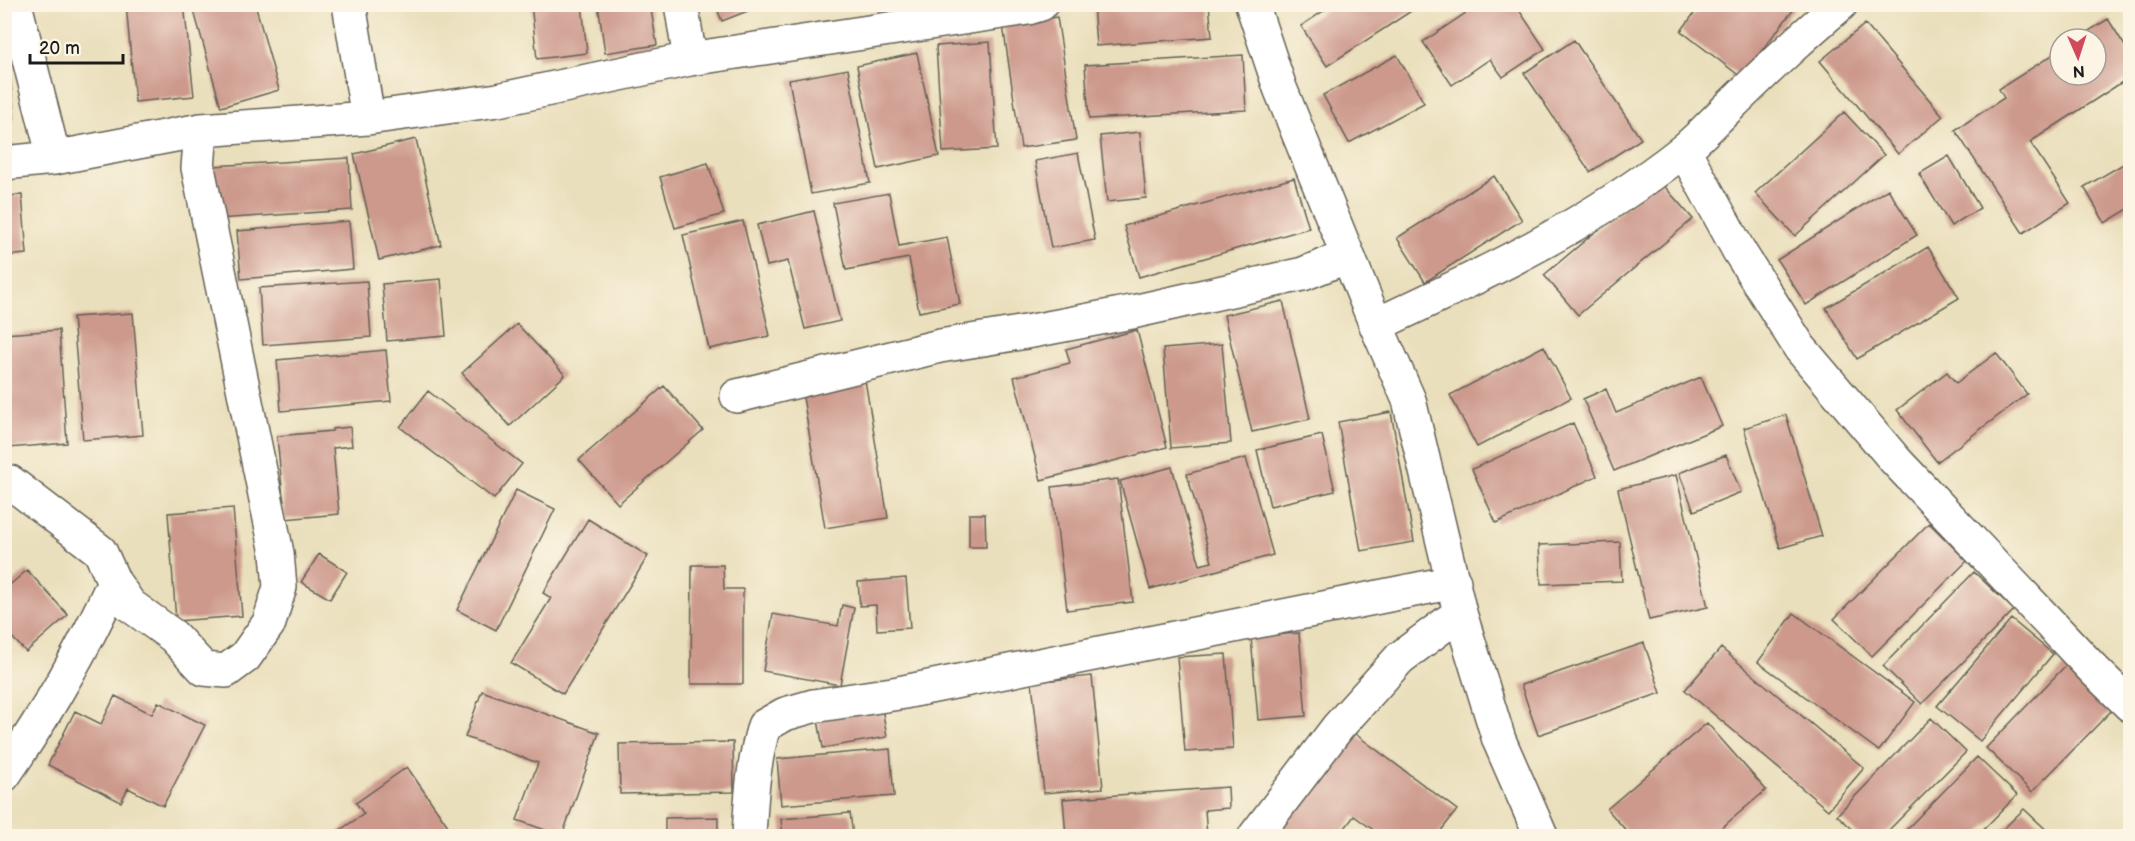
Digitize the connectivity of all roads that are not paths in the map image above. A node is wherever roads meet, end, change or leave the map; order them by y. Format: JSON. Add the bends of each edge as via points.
{"nodes":[{"id":1,"x":15,"y":4,"type":"edge"},
{"id":2,"x":349,"y":4,"type":"edge"},
{"id":3,"x":681,"y":4,"type":"edge"},
{"id":4,"x":1252,"y":4,"type":"edge"},
{"id":5,"x":1841,"y":4,"type":"edge"},
{"id":6,"x":1032,"y":6,"type":"edge"},
{"id":7,"x":690,"y":59,"type":"junction"},
{"id":8,"x":368,"y":118,"type":"junction"},
{"id":9,"x":201,"y":130,"type":"junction"},
{"id":10,"x":1684,"y":150,"type":"junction"},
{"id":11,"x":54,"y":158,"type":"junction"},
{"id":12,"x":4,"y":163,"type":"edge"},
{"id":13,"x":1348,"y":256,"type":"junction"},
{"id":14,"x":1376,"y":325,"type":"junction"},
{"id":15,"x":737,"y":396,"type":"dead end"},
{"id":16,"x":4,"y":482,"type":"edge"},
{"id":17,"x":114,"y":582,"type":"junction"},
{"id":18,"x":1457,"y":597,"type":"junction"},
{"id":19,"x":2130,"y":705,"type":"edge"},
{"id":20,"x":4,"y":775,"type":"edge"},
{"id":21,"x":749,"y":837,"type":"edge"},
{"id":22,"x":1255,"y":837,"type":"edge"},
{"id":23,"x":1541,"y":837,"type":"edge"}],
"edges":[{"from":1,"to":11,"type":"street"},
{"from":2,"to":8,"type":"street"},
{"from":3,"to":7,"type":"street"},
{"from":4,"to":13,"type":"street","via":[[1280,88]]},
{"from":5,"to":10,"type":"street"},
{"from":6,"to":7,"type":"street"},
{"from":7,"to":8,"type":"street","via":[[498,100]]},
{"from":8,"to":9,"type":"street"},
{"from":9,"to":11,"type":"street"},
{"from":9,"to":17,"type":"street","via":[[198,168],[277,553],[280,587],[269,623],[245,657],[226,671],[204,669],[173,636],[130,605]]},
{"from":10,"to":14,"type":"street","via":[[1619,198],[1557,235]]},
{"from":10,"to":19,"type":"street","via":[[1739,251],[1800,348],[1896,461]]},
{"from":11,"to":12,"type":"street"},
{"from":13,"to":14,"type":"street"},
{"from":13,"to":15,"type":"street","via":[[1303,274],[1137,311],[940,346]]},
{"from":14,"to":18,"type":"street","via":[[1409,400]]},
{"from":16,"to":17,"type":"street","via":[[10,482],[52,512],[100,551]]},
{"from":17,"to":20,"type":"street","via":[[43,719]]},
{"from":18,"to":21,"type":"street","via":[[813,706],[785,714],[764,726],[758,746]]},
{"from":18,"to":22,"type":"street","via":[[1338,726]]},
{"from":18,"to":23,"type":"street","via":[[1499,740]]}]}
